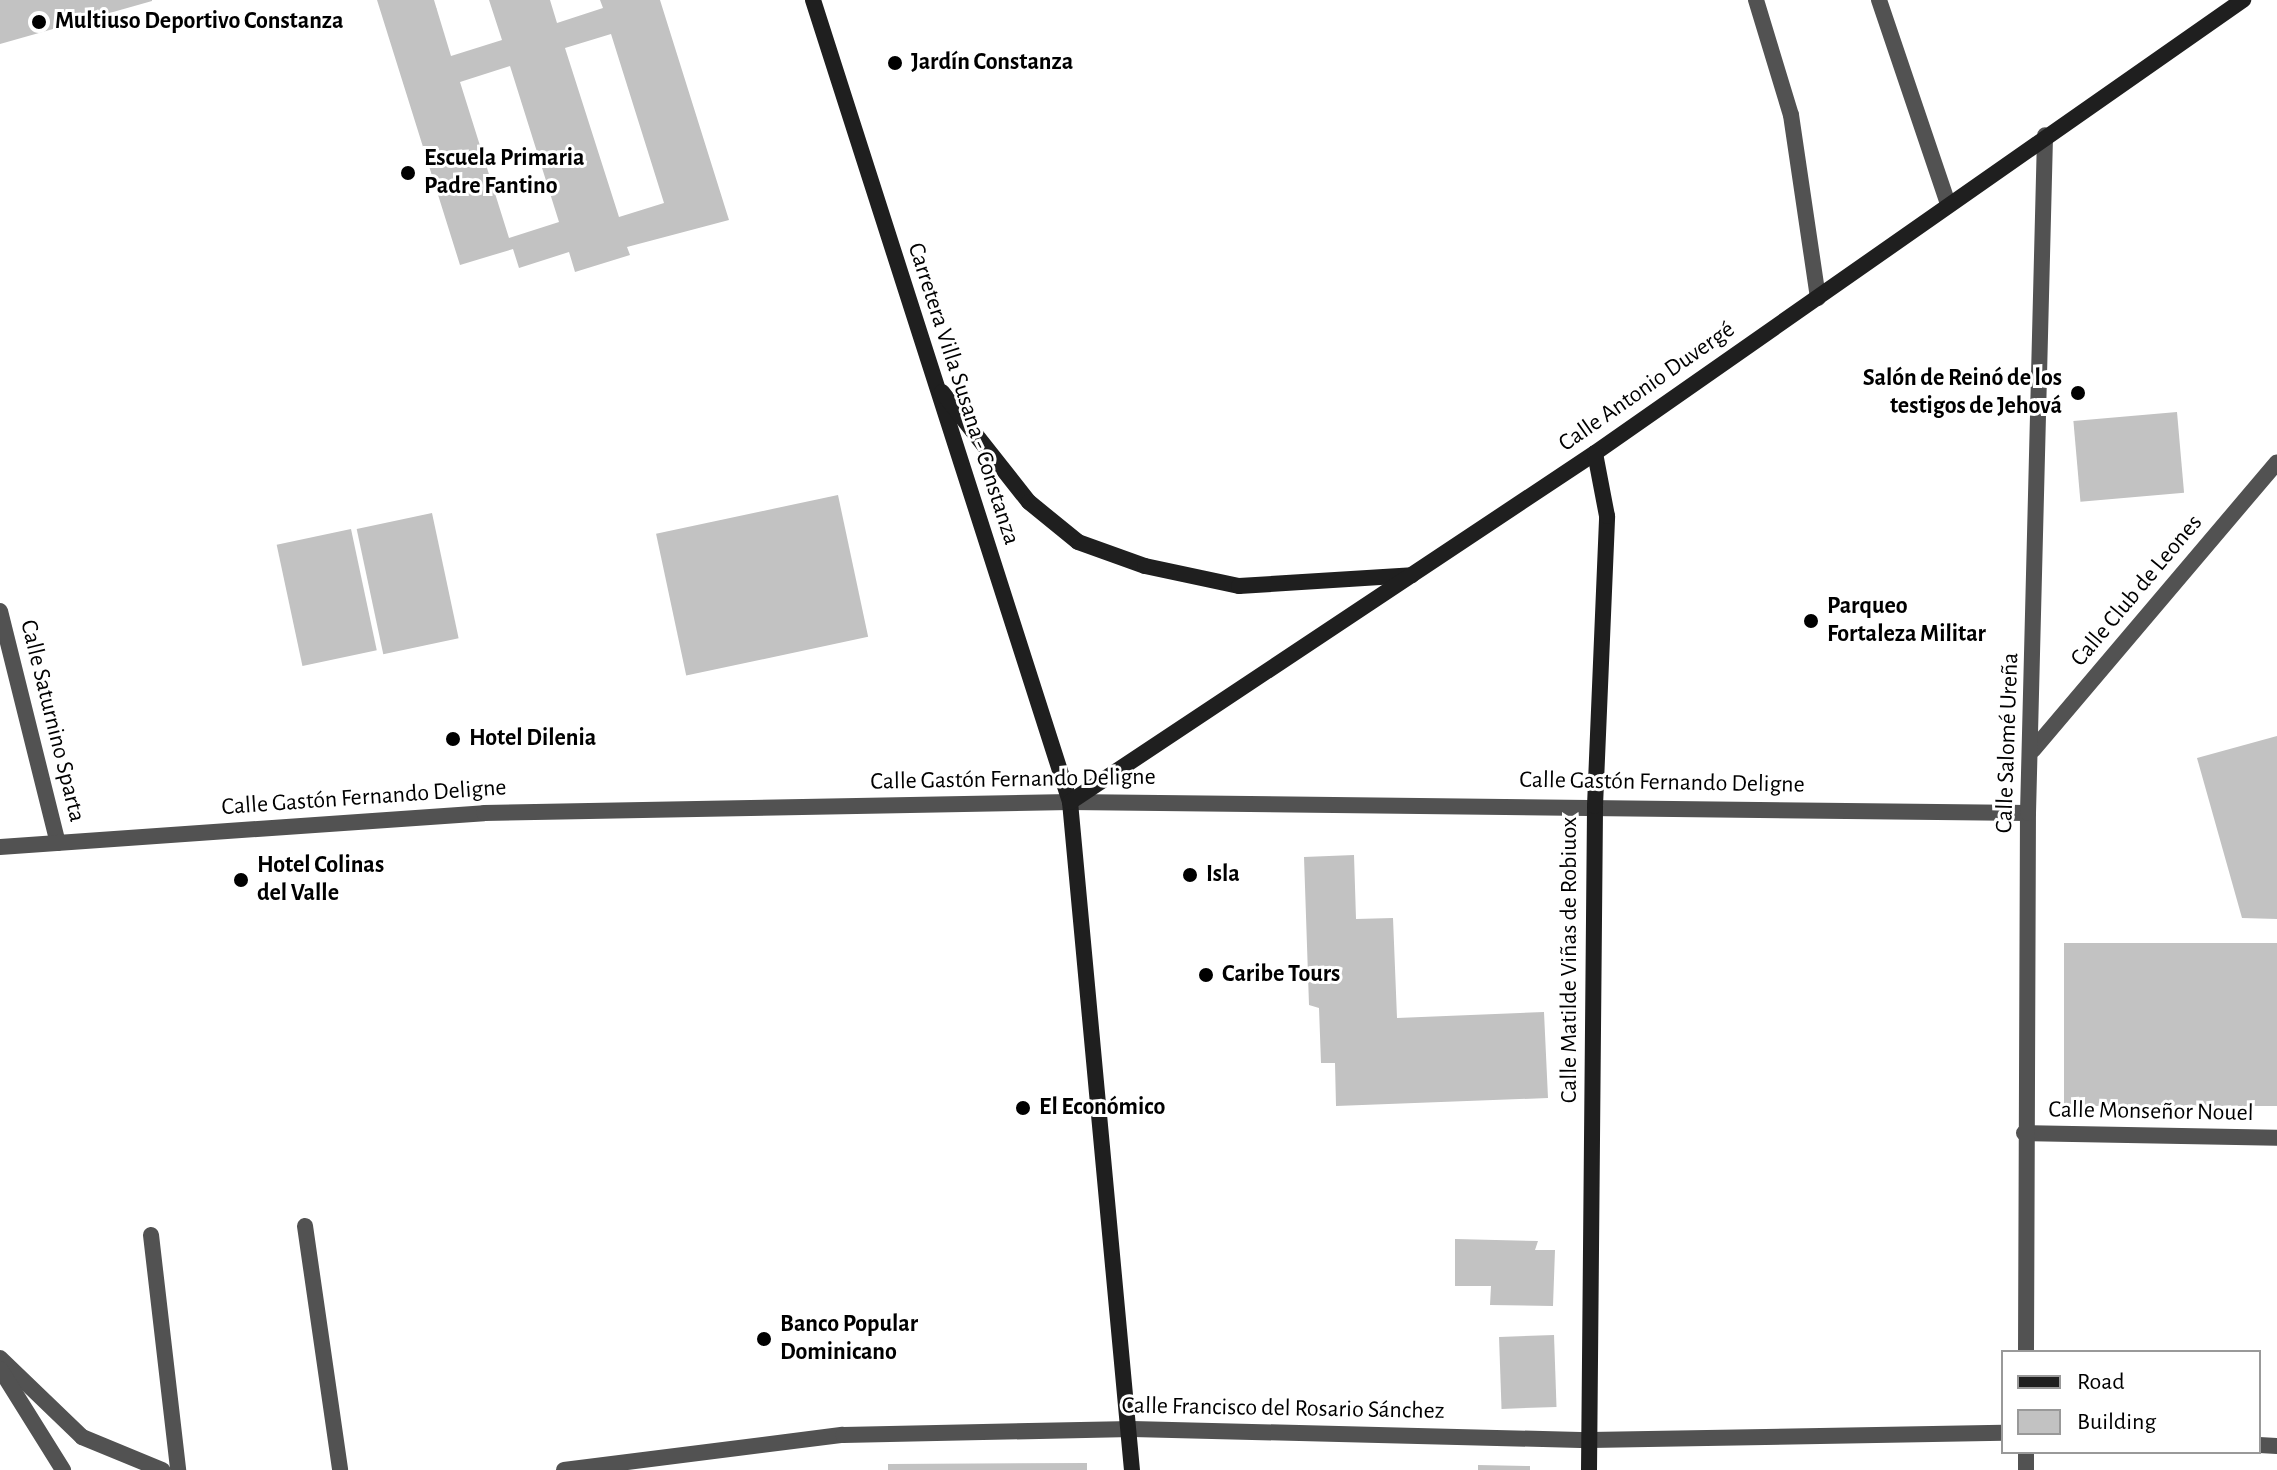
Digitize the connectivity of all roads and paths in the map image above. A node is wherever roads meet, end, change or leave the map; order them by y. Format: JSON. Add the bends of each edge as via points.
{"nodes":[{"id":1,"x":813,"y":0,"type":"edge"},
{"id":2,"x":1756,"y":0,"type":"edge"},
{"id":3,"x":1879,"y":0,"type":"edge"},
{"id":4,"x":2243,"y":0,"type":"edge"},
{"id":5,"x":2045,"y":135,"type":"junction"},
{"id":6,"x":1948,"y":204,"type":"junction"},
{"id":7,"x":1818,"y":298,"type":"junction"},
{"id":8,"x":933,"y":381,"type":"junction"},
{"id":9,"x":1595,"y":453,"type":"junction"},
{"id":10,"x":2277,"y":462,"type":"edge"},
{"id":11,"x":1415,"y":575,"type":"junction"},
{"id":12,"x":0,"y":611,"type":"edge"},
{"id":13,"x":2033,"y":750,"type":"junction"},
{"id":14,"x":1070,"y":802,"type":"junction"},
{"id":15,"x":1595,"y":806,"type":"junction"},
{"id":16,"x":2028,"y":813,"type":"junction"},
{"id":17,"x":58,"y":843,"type":"junction"},
{"id":18,"x":0,"y":847,"type":"edge"},
{"id":19,"x":2024,"y":1133,"type":"junction"},
{"id":20,"x":2277,"y":1138,"type":"edge"},
{"id":21,"x":305,"y":1226,"type":"dead end"},
{"id":22,"x":151,"y":1235,"type":"dead end"},
{"id":23,"x":2026,"y":1350,"type":"edge"},
{"id":24,"x":0,"y":1358,"type":"edge"},
{"id":25,"x":0,"y":1369,"type":"edge"},
{"id":26,"x":1132,"y":1429,"type":"junction"},
{"id":27,"x":2001,"y":1433,"type":"edge"},
{"id":28,"x":1590,"y":1440,"type":"junction"},
{"id":29,"x":63,"y":1470,"type":"edge"},
{"id":30,"x":162,"y":1470,"type":"edge"},
{"id":31,"x":178,"y":1470,"type":"edge"},
{"id":32,"x":340,"y":1470,"type":"edge"},
{"id":33,"x":564,"y":1470,"type":"edge"},
{"id":34,"x":1132,"y":1470,"type":"edge"},
{"id":35,"x":1589,"y":1470,"type":"edge"}],
"edges":[{"from":1,"to":8,"type":"main road","name":"Carretera Villa Susana - Constanza"},
{"from":2,"to":7,"type":"street","via":[[1791,115]]},
{"from":3,"to":6,"type":"street"},
{"from":4,"to":5,"type":"main road","name":"Calle Antonio Duvergé"},
{"from":5,"to":6,"type":"main road","name":"Calle Antonio Duvergé"},
{"from":5,"to":13,"type":"street","name":"Calle Salomé Ureña"},
{"from":6,"to":7,"type":"main road","name":"Calle Antonio Duvergé"},
{"from":7,"to":9,"type":"main road","name":"Calle Antonio Duvergé"},
{"from":8,"to":11,"type":"main road","via":[[1029,502],[1078,542],[1145,566],[1239,586]]},
{"from":8,"to":14,"type":"main road","name":"Carretera Villa Susana - Constanza"},
{"from":9,"to":11,"type":"main road","name":"Calle Antonio Duvergé"},
{"from":9,"to":15,"type":"main road","name":"Calle Matilde Viñas de Robiuox","via":[[1607,516]]},
{"from":10,"to":13,"type":"street","name":"Calle Club de Leones"},
{"from":11,"to":14,"type":"main road","name":"Calle Antonio Duvergé"},
{"from":12,"to":17,"type":"street","name":"Calle Saturnino Sparta"},
{"from":13,"to":16,"type":"street","name":"Calle Salomé Ureña"},
{"from":14,"to":15,"type":"street","name":"Calle Gastón Fernando Deligne"},
{"from":14,"to":17,"type":"street","name":"Calle Gastón Fernando Deligne","via":[[484,813]]},
{"from":14,"to":26,"type":"main road","name":"Carretera Villa Susana - Constanza"},
{"from":15,"to":16,"type":"street","name":"Calle Gastón Fernando Deligne"},
{"from":15,"to":28,"type":"main road","name":"Calle Matilde Viñas de Robiuox"},
{"from":16,"to":19,"type":"street","name":"Calle Salomé Ureña"},
{"from":17,"to":18,"type":"street","name":"Calle Gastón Fernando Deligne"},
{"from":19,"to":20,"type":"street","name":"Calle Monseñor Nouel"},
{"from":19,"to":23,"type":"street","name":"Calle Salomé Ureña"},
{"from":21,"to":32,"type":"street"},
{"from":22,"to":31,"type":"street"},
{"from":24,"to":30,"type":"street","via":[[82,1437]]},
{"from":25,"to":29,"type":"street"},
{"from":26,"to":28,"type":"street","name":"Calle Francisco del Rosario Sánchez"},
{"from":26,"to":33,"type":"street","name":"Calle Francisco del Rosario Sánchez","via":[[843,1435]]},
{"from":26,"to":34,"type":"main road","name":"Carretera Villa Susana - Constanza"},
{"from":27,"to":28,"type":"street","name":"Calle Francisco del Rosario Sánchez"},
{"from":28,"to":35,"type":"main road","name":"Calle Matilde Viñas de Robiuox"}]}
